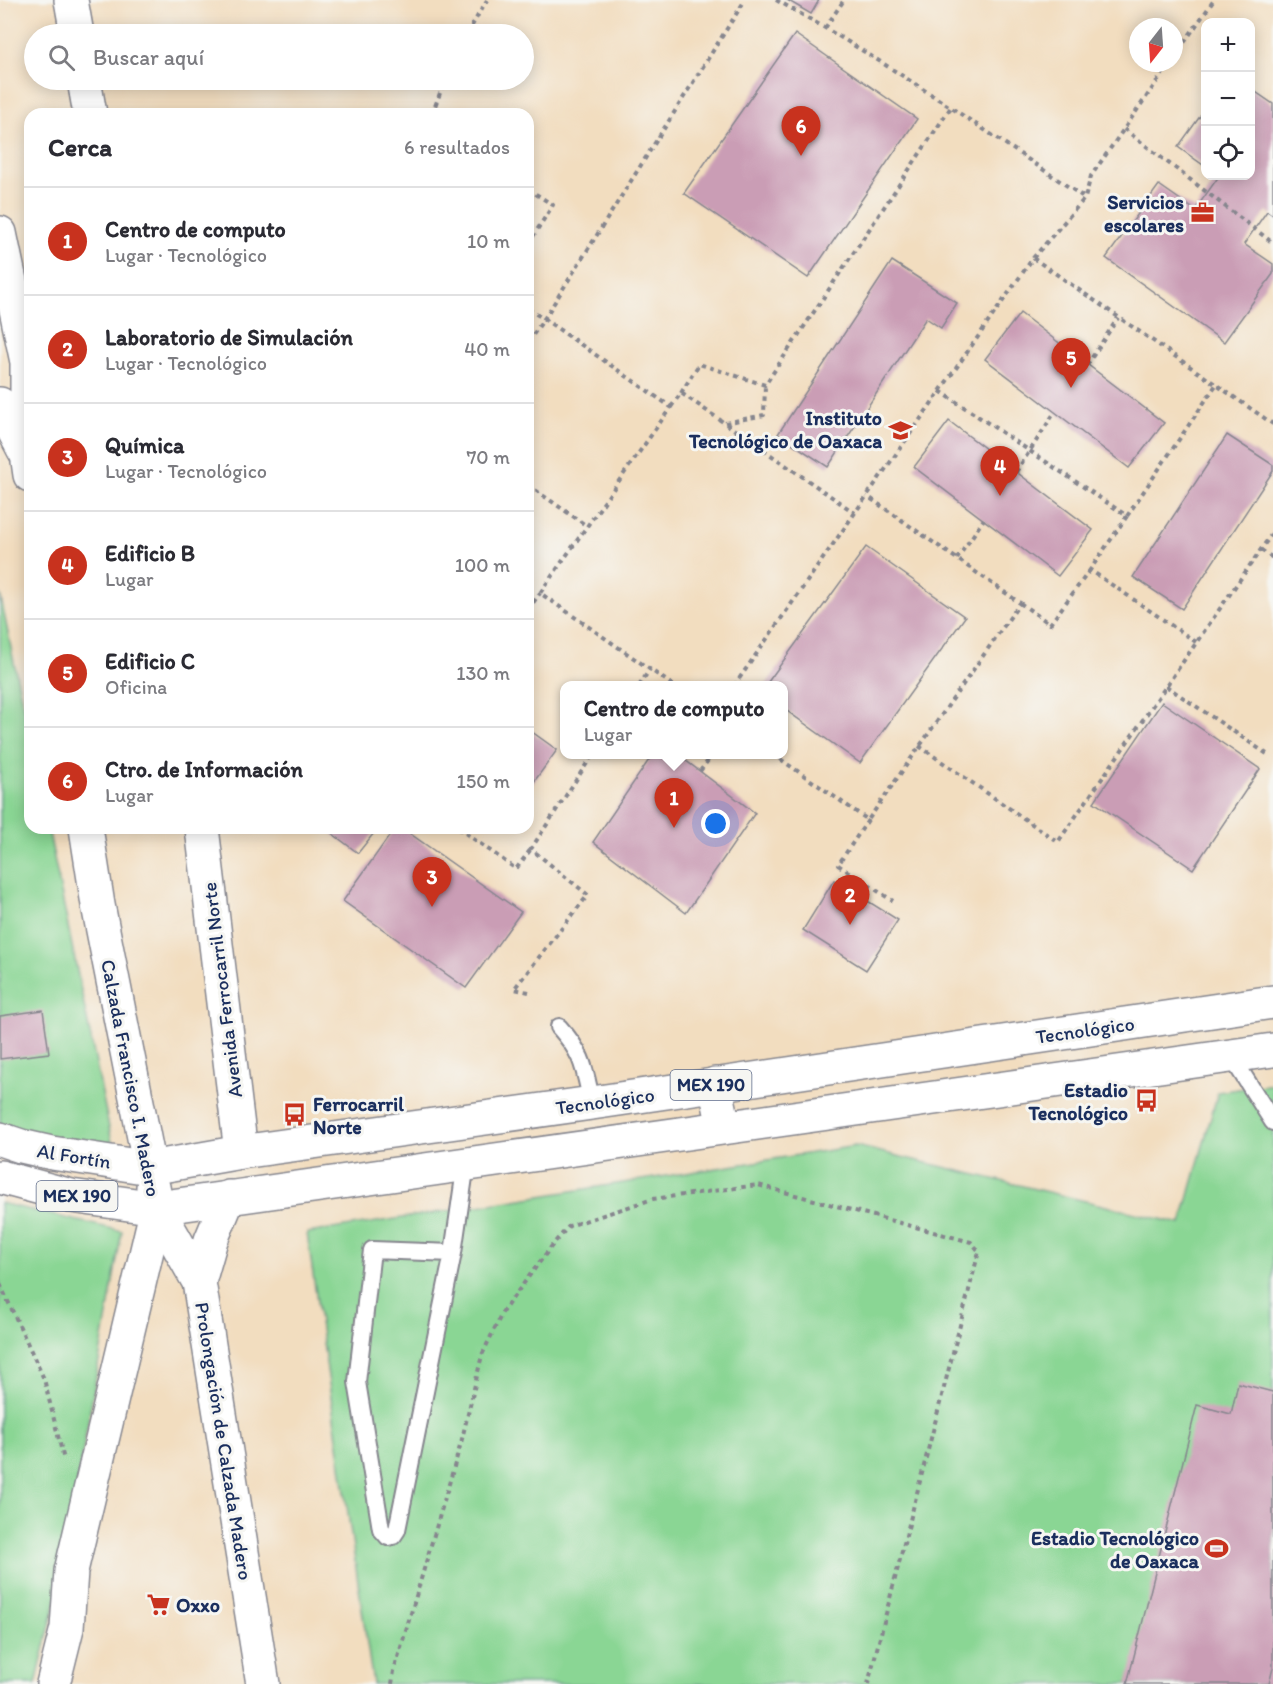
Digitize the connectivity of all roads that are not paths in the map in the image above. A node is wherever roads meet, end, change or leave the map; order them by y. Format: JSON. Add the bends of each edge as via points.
{"nodes":[{"id":1,"x":71,"y":0,"type":"edge"},
{"id":2,"x":75,"y":24,"type":"edge"},
{"id":3,"x":86,"y":90,"type":"edge"},
{"id":4,"x":89,"y":108,"type":"edge"},
{"id":5,"x":0,"y":233,"type":"edge"},
{"id":6,"x":24,"y":348,"type":"edge"},
{"id":7,"x":0,"y":404,"type":"edge"},
{"id":8,"x":24,"y":455,"type":"edge"},
{"id":9,"x":87,"y":834,"type":"edge"},
{"id":10,"x":203,"y":834,"type":"edge"},
{"id":11,"x":1273,"y":1002,"type":"edge"},
{"id":12,"x":560,"y":1027,"type":"dead end"},
{"id":13,"x":1273,"y":1050,"type":"edge"},
{"id":14,"x":1231,"y":1056,"type":"junction"},
{"id":15,"x":715,"y":1084,"type":"junction"},
{"id":16,"x":1265,"y":1098,"type":"edge"},
{"id":17,"x":591,"y":1103,"type":"junction"},
{"id":18,"x":1273,"y":1122,"type":"edge"},
{"id":19,"x":724,"y":1127,"type":"junction"},
{"id":20,"x":0,"y":1139,"type":"edge"},
{"id":21,"x":241,"y":1152,"type":"junction"},
{"id":22,"x":466,"y":1163,"type":"junction"},
{"id":23,"x":150,"y":1168,"type":"junction"},
{"id":24,"x":0,"y":1177,"type":"edge"},
{"id":25,"x":229,"y":1197,"type":"junction"},
{"id":26,"x":157,"y":1208,"type":"junction"},
{"id":27,"x":453,"y":1253,"type":"junction"},
{"id":28,"x":199,"y":1282,"type":"junction"},
{"id":29,"x":53,"y":1684,"type":"edge"},
{"id":30,"x":263,"y":1684,"type":"edge"}],
"edges":[{"from":1,"to":2,"type":"main road"},
{"from":3,"to":4,"type":"main road"},
{"from":5,"to":6,"type":"main road"},
{"from":7,"to":8,"type":"main road"},
{"from":9,"to":23,"type":"main road","name":"Calzada Francisco I. Madero"},
{"from":10,"to":21,"type":"main road","name":"Avenida Ferrocarril Norte"},
{"from":11,"to":15,"type":"main road","name":"Tecnológico","number":"MEX 190"},
{"from":12,"to":17,"type":"lane","via":[[575,1044],[584,1063]]},
{"from":13,"to":14,"type":"main road","number":"MEX 190"},
{"from":14,"to":16,"type":"lane"},
{"from":14,"to":19,"type":"main road","number":"MEX 190"},
{"from":15,"to":17,"type":"main road","name":"Tecnológico","number":"MEX 190"},
{"from":15,"to":19,"type":"main road"},
{"from":16,"to":18,"type":"lane"},
{"from":17,"to":21,"type":"main road","name":"Tecnológico","number":"MEX 190"},
{"from":19,"to":22,"type":"main road","number":"MEX 190"},
{"from":20,"to":23,"type":"main road","name":"Al Fortín","number":"MEX 190"},
{"from":21,"to":23,"type":"main road","name":"Tecnológico","number":"MEX 190"},
{"from":22,"to":25,"type":"main road","number":"MEX 190"},
{"from":22,"to":27,"type":"lane"},
{"from":23,"to":26,"type":"main road","name":"Calzada Francisco I. Madero"},
{"from":24,"to":26,"type":"main road","name":"Al Fortín","number":"MEX 190","via":[[71,1196]]},
{"from":25,"to":26,"type":"main road","number":"MEX 190"},
{"from":25,"to":28,"type":"main road"},
{"from":26,"to":28,"type":"main road","name":"Prolongación de Calzada Madero"},
{"from":26,"to":29,"type":"main road","name":"Calzada Francisco I. Madero","via":[[71,1571],[67,1628]]},
{"from":27,"to":27,"type":"lane","via":[[397,1530],[388,1537],[381,1529],[357,1382],[372,1250]]},
{"from":28,"to":30,"type":"main road","name":"Prolongación de Calzada Madero"}]}
